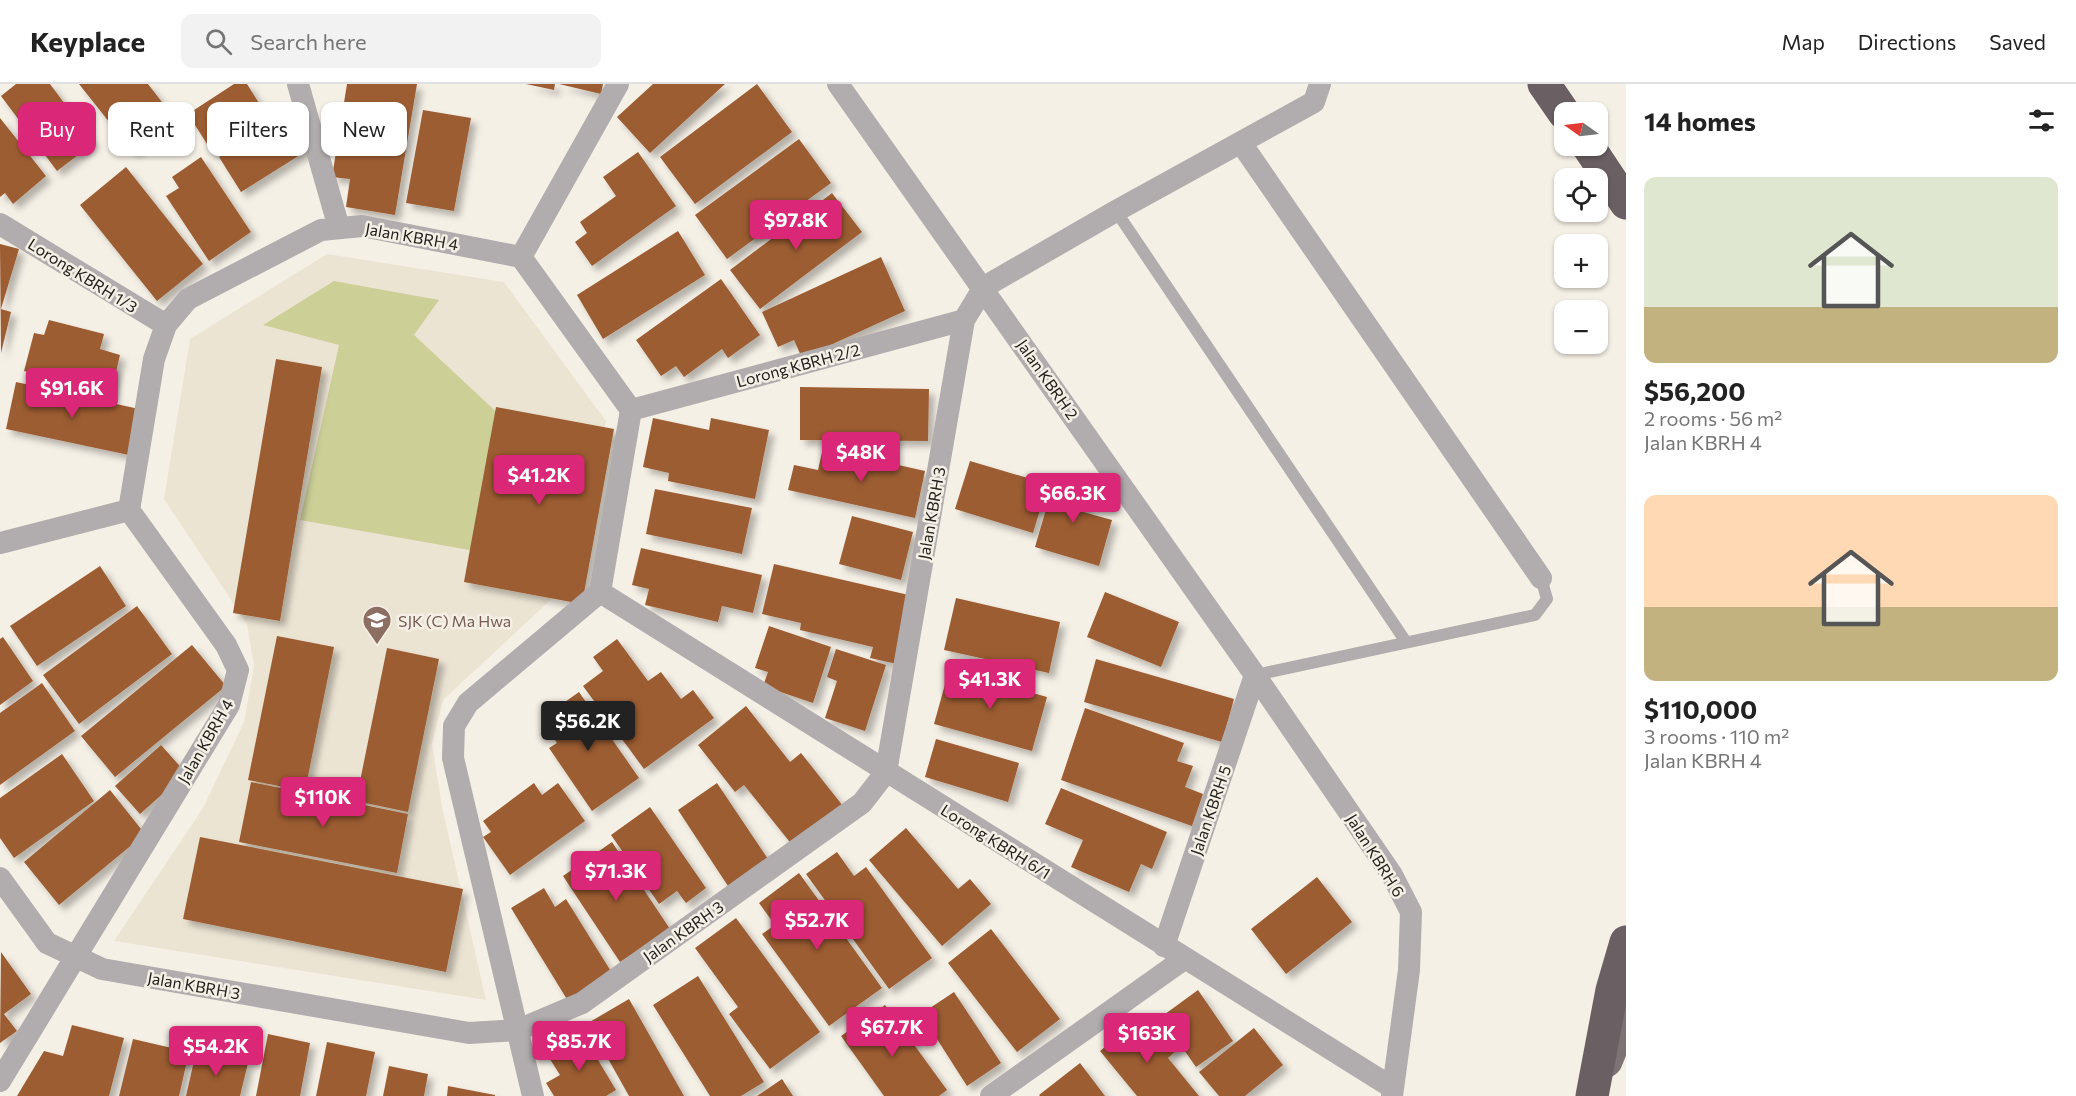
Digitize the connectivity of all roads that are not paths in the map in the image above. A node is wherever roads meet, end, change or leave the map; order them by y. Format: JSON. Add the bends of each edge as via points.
{"nodes":[{"id":1,"x":298,"y":84,"type":"edge"},
{"id":2,"x":618,"y":84,"type":"edge"},
{"id":3,"x":838,"y":84,"type":"edge"},
{"id":4,"x":1320,"y":84,"type":"edge"},
{"id":5,"x":1544,"y":84,"type":"edge"},
{"id":6,"x":1556,"y":102,"type":"edge"},
{"id":7,"x":1241,"y":143,"type":"junction"},
{"id":8,"x":1595,"y":156,"type":"edge"},
{"id":9,"x":1626,"y":202,"type":"edge"},
{"id":10,"x":1116,"y":211,"type":"junction"},
{"id":11,"x":0,"y":224,"type":"edge"},
{"id":12,"x":339,"y":228,"type":"junction"},
{"id":13,"x":520,"y":257,"type":"junction"},
{"id":14,"x":984,"y":287,"type":"junction"},
{"id":15,"x":964,"y":320,"type":"junction"},
{"id":16,"x":166,"y":325,"type":"junction"},
{"id":17,"x":631,"y":410,"type":"junction"},
{"id":18,"x":129,"y":510,"type":"junction"},
{"id":19,"x":0,"y":543,"type":"edge"},
{"id":20,"x":1541,"y":578,"type":"joint"},
{"id":21,"x":600,"y":592,"type":"junction"},
{"id":22,"x":1406,"y":642,"type":"junction"},
{"id":23,"x":1256,"y":675,"type":"junction"},
{"id":24,"x":886,"y":772,"type":"junction"},
{"id":25,"x":0,"y":878,"type":"edge"},
{"id":26,"x":1626,"y":942,"type":"edge"},
{"id":27,"x":1164,"y":946,"type":"junction"},
{"id":28,"x":75,"y":956,"type":"junction"},
{"id":29,"x":1184,"y":959,"type":"junction"},
{"id":30,"x":1626,"y":1012,"type":"edge"},
{"id":31,"x":518,"y":1030,"type":"junction"},
{"id":32,"x":0,"y":1081,"type":"edge"},
{"id":33,"x":1393,"y":1092,"type":"edge"},
{"id":34,"x":533,"y":1096,"type":"edge"},
{"id":35,"x":991,"y":1096,"type":"edge"},
{"id":36,"x":1592,"y":1096,"type":"edge"}],
"edges":[{"from":1,"to":12,"type":"street"},
{"from":2,"to":13,"type":"street"},
{"from":3,"to":14,"type":"street","name":"Jalan KBRH 2"},
{"from":4,"to":7,"type":"street","via":[[1314,102]]},
{"from":5,"to":6,"type":"highway"},
{"from":7,"to":10,"type":"street"},
{"from":7,"to":20,"type":"street"},
{"from":8,"to":9,"type":"highway"},
{"from":10,"to":14,"type":"street"},
{"from":10,"to":22,"type":"lane"},
{"from":11,"to":16,"type":"street","name":"Lorong KBRH 1/3"},
{"from":12,"to":13,"type":"street","name":"Jalan KBRH 4","via":[[362,226]]},
{"from":12,"to":16,"type":"street","name":"Jalan KBRH 4","via":[[321,230],[189,299]]},
{"from":13,"to":17,"type":"street"},
{"from":14,"to":15,"type":"street","name":"Jalan KBRH 3"},
{"from":14,"to":23,"type":"street","name":"Jalan KBRH 2"},
{"from":15,"to":17,"type":"street","name":"Lorong KBRH 2/2"},
{"from":15,"to":24,"type":"street","name":"Jalan KBRH 3"},
{"from":16,"to":18,"type":"street","name":"Jalan KBRH 4","via":[[154,360]]},
{"from":17,"to":21,"type":"street"},
{"from":18,"to":19,"type":"street"},
{"from":18,"to":28,"type":"street","name":"Jalan KBRH 4","via":[[226,645],[238,670],[229,705]]},
{"from":20,"to":22,"type":"lane","via":[[1547,599],[1535,615]]},
{"from":21,"to":24,"type":"street","name":"Lorong KBRH 6/1"},
{"from":21,"to":31,"type":"street","via":[[468,703],[454,726],[453,758]]},
{"from":22,"to":23,"type":"lane"},
{"from":23,"to":27,"type":"street","name":"Jalan KBRH 5"},
{"from":23,"to":33,"type":"street","name":"Jalan KBRH 6","via":[[1392,875],[1411,912],[1409,970]]},
{"from":24,"to":27,"type":"street","name":"Lorong KBRH 6/1"},
{"from":24,"to":31,"type":"street","name":"Jalan KBRH 3","via":[[862,803],[582,1003]]},
{"from":25,"to":28,"type":"street","name":"Jalan KBRH 3","via":[[47,943]]},
{"from":26,"to":36,"type":"highway","via":[[1612,990]]},
{"from":27,"to":29,"type":"street","name":"Lorong KBRH 6/1"},
{"from":28,"to":31,"type":"street","name":"Jalan KBRH 3","via":[[102,969],[323,1009],[469,1033]]},
{"from":28,"to":32,"type":"street","name":"Jalan KBRH 4"},
{"from":29,"to":33,"type":"street","name":"Lorong KBRH 6/1"},
{"from":29,"to":35,"type":"street"},
{"from":30,"to":36,"type":"main road"},
{"from":31,"to":34,"type":"street"}]}
